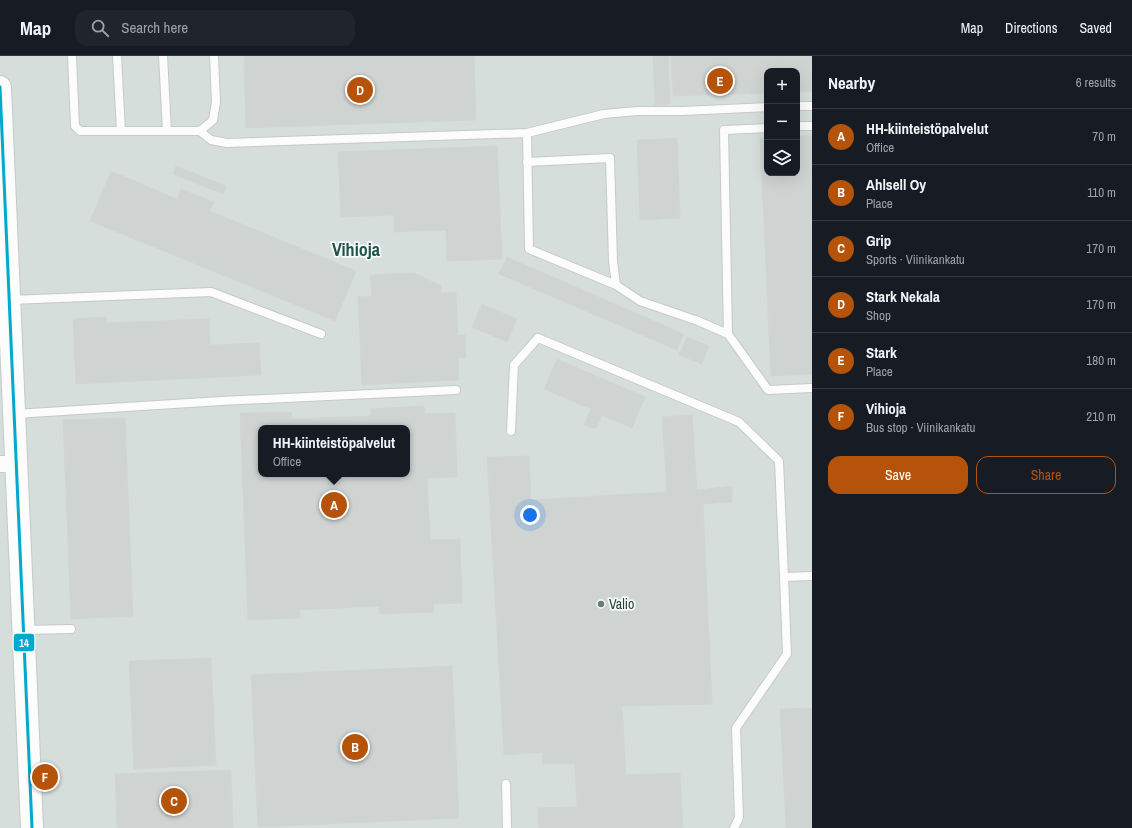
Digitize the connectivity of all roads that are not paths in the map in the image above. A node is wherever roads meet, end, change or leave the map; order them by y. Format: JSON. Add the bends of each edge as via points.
{"nodes":[{"id":1,"x":72,"y":56,"type":"edge"},
{"id":2,"x":117,"y":56,"type":"edge"},
{"id":3,"x":163,"y":56,"type":"edge"},
{"id":4,"x":214,"y":56,"type":"edge"},
{"id":5,"x":0,"y":88,"type":"edge"},
{"id":6,"x":800,"y":106,"type":"edge"},
{"id":7,"x":812,"y":106,"type":"edge"},
{"id":8,"x":764,"y":108,"type":"edge"},
{"id":9,"x":800,"y":126,"type":"edge"},
{"id":10,"x":812,"y":126,"type":"edge"},
{"id":11,"x":764,"y":128,"type":"edge"},
{"id":12,"x":120,"y":131,"type":"junction"},
{"id":13,"x":167,"y":131,"type":"junction"},
{"id":14,"x":200,"y":131,"type":"junction"},
{"id":15,"x":527,"y":133,"type":"junction"},
{"id":16,"x":527,"y":162,"type":"junction"},
{"id":17,"x":2,"y":170,"type":"edge"},
{"id":18,"x":616,"y":286,"type":"junction"},
{"id":19,"x":9,"y":300,"type":"junction"},
{"id":20,"x":321,"y":334,"type":"dead end"},
{"id":21,"x":728,"y":334,"type":"junction"},
{"id":22,"x":812,"y":388,"type":"edge"},
{"id":23,"x":456,"y":390,"type":"dead end"},
{"id":24,"x":14,"y":414,"type":"junction"},
{"id":25,"x":511,"y":432,"type":"dead end"},
{"id":26,"x":8,"y":464,"type":"edge"},
{"id":27,"x":812,"y":576,"type":"edge"},
{"id":28,"x":784,"y":577,"type":"junction"},
{"id":29,"x":71,"y":629,"type":"dead end"},
{"id":30,"x":24,"y":630,"type":"junction"},
{"id":31,"x":506,"y":784,"type":"dead end"},
{"id":32,"x":32,"y":828,"type":"edge"},
{"id":33,"x":507,"y":828,"type":"edge"},
{"id":34,"x":734,"y":828,"type":"edge"}],
"edges":[{"from":1,"to":12,"type":"lane","via":[[75,126],[80,131]]},
{"from":2,"to":12,"type":"lane"},
{"from":3,"to":13,"type":"lane"},
{"from":4,"to":14,"type":"lane","via":[[216,102],[213,120]]},
{"from":5,"to":17,"type":"main road"},
{"from":6,"to":7,"type":"lane"},
{"from":8,"to":15,"type":"lane","via":[[637,110],[604,114]]},
{"from":9,"to":10,"type":"lane"},
{"from":11,"to":21,"type":"lane","via":[[724,130]]},
{"from":12,"to":13,"type":"lane"},
{"from":13,"to":14,"type":"lane"},
{"from":14,"to":15,"type":"lane","via":[[211,140],[227,143]]},
{"from":15,"to":16,"type":"lane"},
{"from":16,"to":18,"type":"lane","via":[[529,249]]},
{"from":16,"to":18,"type":"lane","via":[[610,158]]},
{"from":17,"to":19,"type":"main road"},
{"from":18,"to":21,"type":"lane","via":[[640,301]]},
{"from":19,"to":20,"type":"lane","via":[[211,292]]},
{"from":19,"to":24,"type":"main road"},
{"from":21,"to":22,"type":"lane","via":[[768,390]]},
{"from":23,"to":24,"type":"lane"},
{"from":24,"to":26,"type":"main road"},
{"from":25,"to":28,"type":"lane","via":[[514,365],[538,338],[739,422],[779,461]]},
{"from":26,"to":30,"type":"main road"},
{"from":27,"to":28,"type":"lane"},
{"from":28,"to":34,"type":"lane","via":[[787,654],[736,728],[739,818]]},
{"from":29,"to":30,"type":"lane"},
{"from":30,"to":32,"type":"main road"},
{"from":31,"to":33,"type":"lane"}]}
